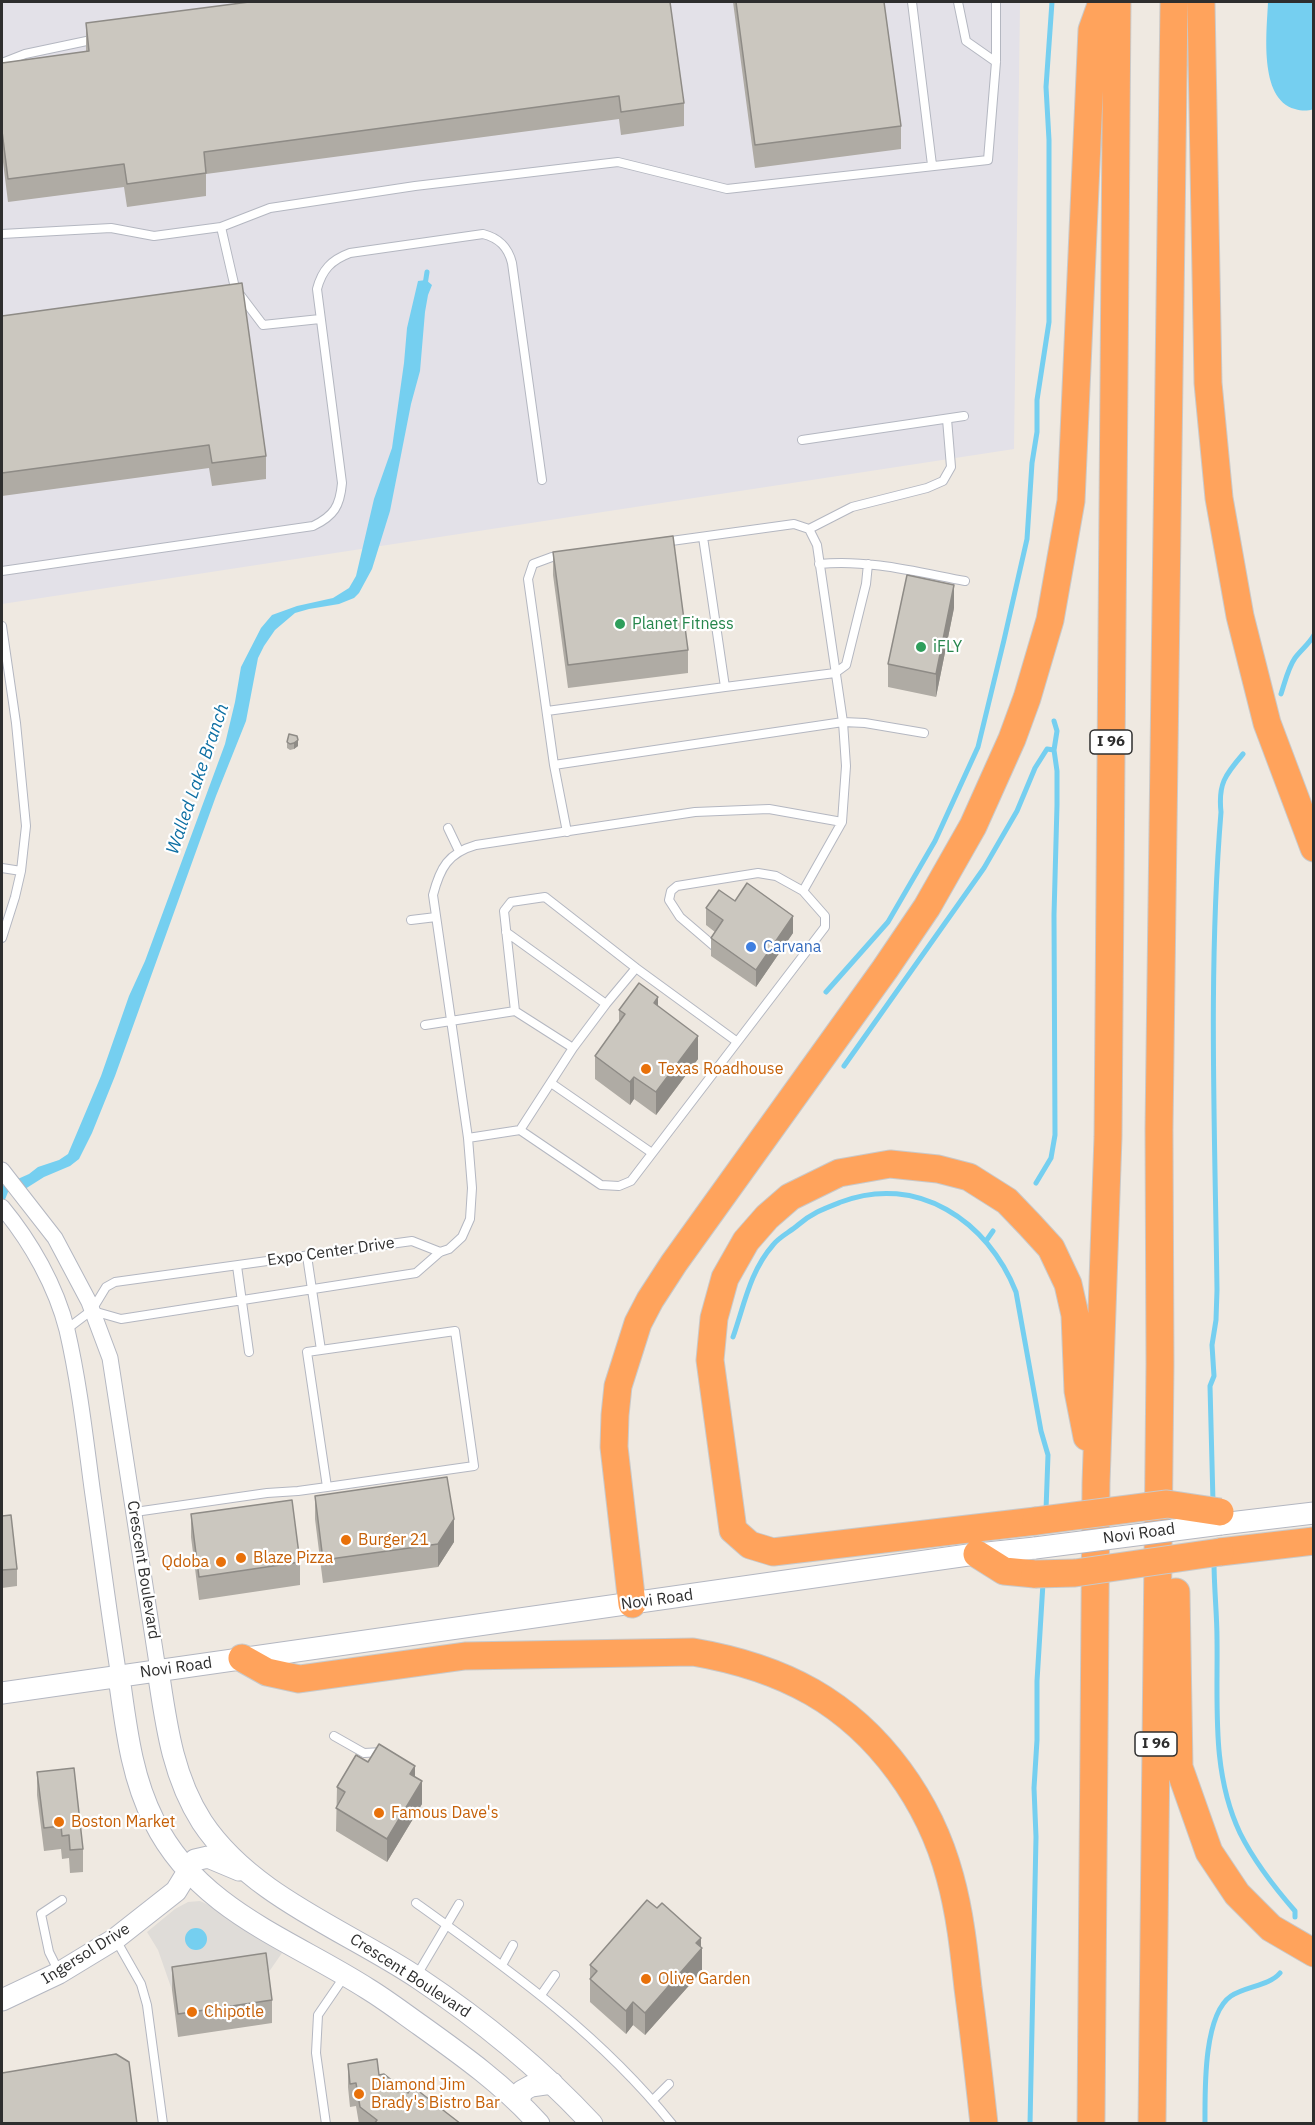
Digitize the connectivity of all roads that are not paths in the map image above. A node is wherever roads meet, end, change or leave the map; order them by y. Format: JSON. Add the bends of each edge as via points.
{"nodes":[{"id":1,"x":912,"y":2,"type":"edge"},
{"id":2,"x":958,"y":2,"type":"edge"},
{"id":3,"x":996,"y":2,"type":"edge"},
{"id":4,"x":1102,"y":2,"type":"edge"},
{"id":5,"x":1117,"y":2,"type":"edge"},
{"id":6,"x":1174,"y":2,"type":"edge"},
{"id":7,"x":1201,"y":2,"type":"edge"},
{"id":8,"x":102,"y":38,"type":"edge"},
{"id":9,"x":996,"y":62,"type":"junction"},
{"id":10,"x":2,"y":63,"type":"edge"},
{"id":11,"x":932,"y":165,"type":"junction"},
{"id":12,"x":221,"y":227,"type":"junction"},
{"id":13,"x":2,"y":234,"type":"edge"},
{"id":14,"x":320,"y":319,"type":"junction"},
{"id":15,"x":964,"y":416,"type":"dead end"},
{"id":16,"x":947,"y":419,"type":"junction"},
{"id":17,"x":802,"y":440,"type":"dead end"},
{"id":18,"x":542,"y":480,"type":"dead end"},
{"id":19,"x":809,"y":529,"type":"junction"},
{"id":20,"x":703,"y":537,"type":"junction"},
{"id":21,"x":657,"y":543,"type":"edge"},
{"id":22,"x":575,"y":554,"type":"edge"},
{"id":23,"x":819,"y":564,"type":"junction"},
{"id":24,"x":868,"y":564,"type":"junction"},
{"id":25,"x":2,"y":571,"type":"edge"},
{"id":26,"x":965,"y":580,"type":"dead end"},
{"id":27,"x":2,"y":626,"type":"edge"},
{"id":28,"x":835,"y":673,"type":"junction"},
{"id":29,"x":724,"y":687,"type":"junction"},
{"id":30,"x":547,"y":711,"type":"junction"},
{"id":31,"x":843,"y":722,"type":"junction"},
{"id":32,"x":924,"y":733,"type":"dead end"},
{"id":33,"x":554,"y":765,"type":"junction"},
{"id":34,"x":842,"y":822,"type":"junction"},
{"id":35,"x":448,"y":828,"type":"dead end"},
{"id":36,"x":567,"y":832,"type":"junction"},
{"id":37,"x":1314,"y":848,"type":"edge"},
{"id":38,"x":459,"y":851,"type":"junction"},
{"id":39,"x":2,"y":868,"type":"edge"},
{"id":40,"x":21,"y":871,"type":"junction"},
{"id":41,"x":758,"y":873,"type":"junction"},
{"id":42,"x":752,"y":881,"type":"dead end"},
{"id":43,"x":803,"y":891,"type":"junction"},
{"id":44,"x":436,"y":917,"type":"junction"},
{"id":45,"x":411,"y":920,"type":"dead end"},
{"id":46,"x":506,"y":932,"type":"junction"},
{"id":47,"x":2,"y":938,"type":"edge"},
{"id":48,"x":714,"y":947,"type":"edge"},
{"id":49,"x":636,"y":968,"type":"junction"},
{"id":50,"x":606,"y":1004,"type":"junction"},
{"id":51,"x":515,"y":1011,"type":"junction"},
{"id":52,"x":452,"y":1021,"type":"junction"},
{"id":53,"x":425,"y":1025,"type":"dead end"},
{"id":54,"x":736,"y":1041,"type":"junction"},
{"id":55,"x":573,"y":1048,"type":"junction"},
{"id":56,"x":551,"y":1083,"type":"junction"},
{"id":57,"x":520,"y":1130,"type":"junction"},
{"id":58,"x":468,"y":1138,"type":"junction"},
{"id":59,"x":652,"y":1153,"type":"junction"},
{"id":60,"x":2,"y":1170,"type":"edge"},
{"id":61,"x":2,"y":1207,"type":"edge"},
{"id":62,"x":440,"y":1252,"type":"junction"},
{"id":63,"x":307,"y":1256,"type":"junction"},
{"id":64,"x":237,"y":1266,"type":"junction"},
{"id":65,"x":311,"y":1289,"type":"junction"},
{"id":66,"x":242,"y":1301,"type":"junction"},
{"id":67,"x":92,"y":1310,"type":"junction"},
{"id":68,"x":67,"y":1329,"type":"junction"},
{"id":69,"x":321,"y":1350,"type":"junction"},
{"id":70,"x":249,"y":1353,"type":"dead end"},
{"id":71,"x":1160,"y":1364,"type":"junction"},
{"id":72,"x":1096,"y":1483,"type":"junction"},
{"id":73,"x":327,"y":1487,"type":"junction"},
{"id":74,"x":135,"y":1512,"type":"junction"},
{"id":75,"x":1314,"y":1513,"type":"edge"},
{"id":76,"x":1225,"y":1519,"type":"junction"},
{"id":77,"x":1314,"y":1541,"type":"edge"},
{"id":78,"x":977,"y":1554,"type":"joint"},
{"id":79,"x":1035,"y":1561,"type":"junction"},
{"id":80,"x":632,"y":1604,"type":"junction"},
{"id":81,"x":242,"y":1658,"type":"junction"},
{"id":82,"x":158,"y":1670,"type":"junction"},
{"id":83,"x":119,"y":1677,"type":"junction"},
{"id":84,"x":2,"y":1693,"type":"edge"},
{"id":85,"x":334,"y":1736,"type":"dead end"},
{"id":86,"x":388,"y":1752,"type":"edge"},
{"id":87,"x":188,"y":1873,"type":"junction"},
{"id":88,"x":248,"y":1873,"type":"junction"},
{"id":89,"x":62,"y":1900,"type":"dead end"},
{"id":90,"x":416,"y":1903,"type":"dead end"},
{"id":91,"x":459,"y":1904,"type":"dead end"},
{"id":92,"x":448,"y":1926,"type":"junction"},
{"id":93,"x":115,"y":1939,"type":"junction"},
{"id":94,"x":513,"y":1945,"type":"dead end"},
{"id":95,"x":1314,"y":1953,"type":"edge"},
{"id":96,"x":502,"y":1965,"type":"junction"},
{"id":97,"x":59,"y":1973,"type":"junction"},
{"id":98,"x":555,"y":1975,"type":"dead end"},
{"id":99,"x":345,"y":1976,"type":"junction"},
{"id":100,"x":417,"y":1977,"type":"junction"},
{"id":101,"x":541,"y":1995,"type":"junction"},
{"id":102,"x":2,"y":2000,"type":"edge"},
{"id":103,"x":501,"y":2039,"type":"junction"},
{"id":104,"x":466,"y":2058,"type":"junction"},
{"id":105,"x":552,"y":2083,"type":"junction"},
{"id":106,"x":669,"y":2084,"type":"dead end"},
{"id":107,"x":653,"y":2100,"type":"junction"},
{"id":108,"x":519,"y":2102,"type":"junction"},
{"id":109,"x":164,"y":2124,"type":"edge"},
{"id":110,"x":326,"y":2124,"type":"edge"},
{"id":111,"x":539,"y":2124,"type":"edge"},
{"id":112,"x":592,"y":2124,"type":"edge"},
{"id":113,"x":672,"y":2124,"type":"edge"},
{"id":114,"x":984,"y":2124,"type":"edge"},
{"id":115,"x":1091,"y":2124,"type":"edge"},
{"id":116,"x":1152,"y":2124,"type":"edge"}],
"edges":[{"from":1,"to":11,"type":"lane"},
{"from":2,"to":9,"type":"lane","via":[[966,40]]},
{"from":3,"to":9,"type":"lane"},
{"from":4,"to":80,"type":"highway","via":[[1092,30],[1071,501],[1050,620],[1004,759],[974,826],[932,899],[674,1263],[638,1323],[618,1386],[614,1447]]},
{"from":5,"to":72,"type":"highway","number":"I 96","via":[[1108,1137]]},
{"from":6,"to":71,"type":"highway","number":"I 96","via":[[1159,1129]]},
{"from":7,"to":37,"type":"highway","via":[[1208,383],[1219,498],[1240,616],[1267,723]]},
{"from":8,"to":10,"type":"lane","via":[[25,54]]},
{"from":9,"to":11,"type":"lane","via":[[988,160]]},
{"from":11,"to":12,"type":"lane","via":[[727,189],[618,162],[270,208]]},
{"from":12,"to":13,"type":"lane","via":[[154,236],[111,228]]},
{"from":12,"to":14,"type":"lane","via":[[235,288],[263,325]]},
{"from":14,"to":18,"type":"lane","via":[[316,289],[328,265],[338,258],[483,234],[494,237],[512,263]]},
{"from":14,"to":25,"type":"lane","via":[[342,483],[335,510],[326,520],[313,526]]},
{"from":15,"to":16,"type":"lane"},
{"from":16,"to":17,"type":"lane"},
{"from":16,"to":19,"type":"lane","via":[[951,467],[943,481],[852,507]]},
{"from":19,"to":20,"type":"lane","via":[[794,524]]},
{"from":19,"to":23,"type":"lane","via":[[817,545]]},
{"from":20,"to":21,"type":"lane"},
{"from":20,"to":29,"type":"lane"},
{"from":22,"to":30,"type":"lane","via":[[533,564],[528,579]]},
{"from":23,"to":24,"type":"lane"},
{"from":23,"to":28,"type":"lane"},
{"from":24,"to":26,"type":"lane"},
{"from":24,"to":28,"type":"lane","via":[[846,665]]},
{"from":27,"to":40,"type":"lane","via":[[26,826]]},
{"from":28,"to":29,"type":"lane"},
{"from":28,"to":31,"type":"lane"},
{"from":29,"to":30,"type":"lane"},
{"from":30,"to":33,"type":"lane"},
{"from":31,"to":32,"type":"lane"},
{"from":31,"to":33,"type":"lane"},
{"from":31,"to":34,"type":"lane","via":[[846,766]]},
{"from":33,"to":36,"type":"lane"},
{"from":34,"to":36,"type":"lane","via":[[769,809],[695,812]]},
{"from":34,"to":43,"type":"lane"},
{"from":35,"to":38,"type":"lane"},
{"from":36,"to":38,"type":"lane"},
{"from":38,"to":44,"type":"lane","via":[[438,875],[434,895]]},
{"from":39,"to":40,"type":"lane"},
{"from":40,"to":47,"type":"lane"},
{"from":41,"to":42,"type":"lane"},
{"from":41,"to":43,"type":"lane","via":[[776,876]]},
{"from":41,"to":48,"type":"lane","via":[[677,886],[671,891],[669,900],[680,917]]},
{"from":43,"to":54,"type":"lane","via":[[825,916],[825,927]]},
{"from":44,"to":45,"type":"lane"},
{"from":44,"to":52,"type":"lane"},
{"from":46,"to":49,"type":"lane","via":[[504,911],[511,902],[545,897]]},
{"from":46,"to":50,"type":"lane"},
{"from":46,"to":51,"type":"lane"},
{"from":49,"to":50,"type":"lane"},
{"from":49,"to":54,"type":"lane"},
{"from":50,"to":55,"type":"lane"},
{"from":51,"to":52,"type":"lane"},
{"from":51,"to":55,"type":"lane"},
{"from":52,"to":53,"type":"lane"},
{"from":52,"to":58,"type":"lane"},
{"from":54,"to":59,"type":"lane"},
{"from":55,"to":56,"type":"lane"},
{"from":56,"to":57,"type":"lane"},
{"from":56,"to":59,"type":"lane"},
{"from":57,"to":58,"type":"lane"},
{"from":57,"to":59,"type":"lane","via":[[601,1185],[619,1186],[631,1181]]},
{"from":58,"to":62,"type":"lane","via":[[470,1220],[462,1237]]},
{"from":60,"to":67,"type":"street","name":"Crescent Boulevard","via":[[56,1238]]},
{"from":61,"to":68,"type":"street","name":"Crescent Boulevard","via":[[32,1250],[54,1292]]},
{"from":62,"to":63,"type":"lane","name":"Expo Center Drive","via":[[412,1241]]},
{"from":62,"to":65,"type":"lane","name":"Expo Center Drive","via":[[416,1273]]},
{"from":63,"to":64,"type":"lane","name":"Expo Center Drive"},
{"from":63,"to":65,"type":"lane"},
{"from":64,"to":66,"type":"lane"},
{"from":64,"to":67,"type":"lane","name":"Expo Center Drive","via":[[115,1282],[106,1287]]},
{"from":65,"to":66,"type":"lane","name":"Expo Center Drive"},
{"from":65,"to":69,"type":"lane"},
{"from":66,"to":67,"type":"lane","name":"Expo Center Drive","via":[[121,1319]]},
{"from":66,"to":70,"type":"lane"},
{"from":67,"to":68,"type":"lane","name":"Expo Center Drive"},
{"from":67,"to":74,"type":"street","name":"Crescent Boulevard","via":[[111,1362]]},
{"from":68,"to":83,"type":"street","name":"Crescent Boulevard"},
{"from":69,"to":73,"type":"lane","via":[[307,1352]]},
{"from":69,"to":73,"type":"lane","via":[[454,1332],[474,1466]]},
{"from":71,"to":95,"type":"highway","via":[[1172,1407],[1179,1767],[1209,1852],[1237,1894],[1271,1929]]},
{"from":71,"to":116,"type":"highway","number":"I 96"},
{"from":72,"to":76,"type":"highway","bridge":true,"via":[[1078,1391],[1075,1315],[1068,1284],[1051,1248],[1007,1201],[969,1177],[938,1168],[890,1164],[839,1173],[790,1197],[746,1241],[725,1278],[714,1318],[710,1360],[734,1530],[750,1545],[773,1552],[1167,1504]]},
{"from":72,"to":115,"type":"highway","number":"I 96"},
{"from":73,"to":74,"type":"lane"},
{"from":74,"to":82,"type":"street","name":"Crescent Boulevard"},
{"from":75,"to":76,"type":"street","name":"Novi Road"},
{"from":76,"to":79,"type":"street","name":"Novi Road","bridge":true},
{"from":77,"to":79,"type":"highway","bridge":true,"via":[[1075,1573]]},
{"from":78,"to":79,"type":"highway","via":[[1004,1571]]},
{"from":78,"to":80,"type":"street","name":"Novi Road"},
{"from":80,"to":81,"type":"street","name":"Novi Road"},
{"from":81,"to":82,"type":"street","name":"Novi Road"},
{"from":81,"to":114,"type":"highway","via":[[267,1672],[299,1679],[465,1656],[693,1652],[757,1667],[813,1692],[844,1714],[897,1766],[936,1834],[960,1926]]},
{"from":82,"to":83,"type":"street","name":"Novi Road"},
{"from":82,"to":88,"type":"street","name":"Crescent Boulevard","via":[[171,1749],[181,1783],[212,1836]]},
{"from":83,"to":84,"type":"street","name":"Novi Road"},
{"from":83,"to":87,"type":"street","name":"Crescent Boulevard","via":[[138,1786],[162,1837]]},
{"from":85,"to":86,"type":"lane","via":[[364,1753]]},
{"from":87,"to":88,"type":"street","name":"Ingersol Drive","via":[[195,1860],[208,1857]]},
{"from":87,"to":93,"type":"street","name":"Ingersol Drive","via":[[176,1891]]},
{"from":87,"to":99,"type":"street","name":"Crescent Boulevard","via":[[237,1913]]},
{"from":88,"to":100,"type":"street","name":"Crescent Boulevard"},
{"from":89,"to":97,"type":"lane","via":[[41,1914],[49,1952]]},
{"from":90,"to":92,"type":"lane"},
{"from":91,"to":92,"type":"lane"},
{"from":92,"to":96,"type":"lane"},
{"from":92,"to":100,"type":"lane"},
{"from":93,"to":97,"type":"street","name":"Ingersol Drive"},
{"from":93,"to":109,"type":"lane","via":[[144,1995]]},
{"from":94,"to":96,"type":"lane"},
{"from":96,"to":101,"type":"lane"},
{"from":97,"to":102,"type":"street","name":"Ingersol Drive"},
{"from":98,"to":101,"type":"lane"},
{"from":99,"to":104,"type":"street","name":"Crescent Boulevard"},
{"from":99,"to":110,"type":"lane","via":[[318,2015],[316,2052]]},
{"from":100,"to":103,"type":"street","name":"Crescent Boulevard"},
{"from":101,"to":107,"type":"lane","via":[[590,2036]]},
{"from":103,"to":104,"type":"street","via":[[501,2052],[487,2063]]},
{"from":103,"to":105,"type":"street","name":"Crescent Boulevard"},
{"from":104,"to":108,"type":"street","name":"Crescent Boulevard"},
{"from":105,"to":108,"type":"street","via":[[522,2091]]},
{"from":105,"to":112,"type":"street","name":"Crescent Boulevard"},
{"from":106,"to":107,"type":"lane"},
{"from":107,"to":113,"type":"lane"},
{"from":108,"to":111,"type":"street","name":"Crescent Boulevard"}]}
